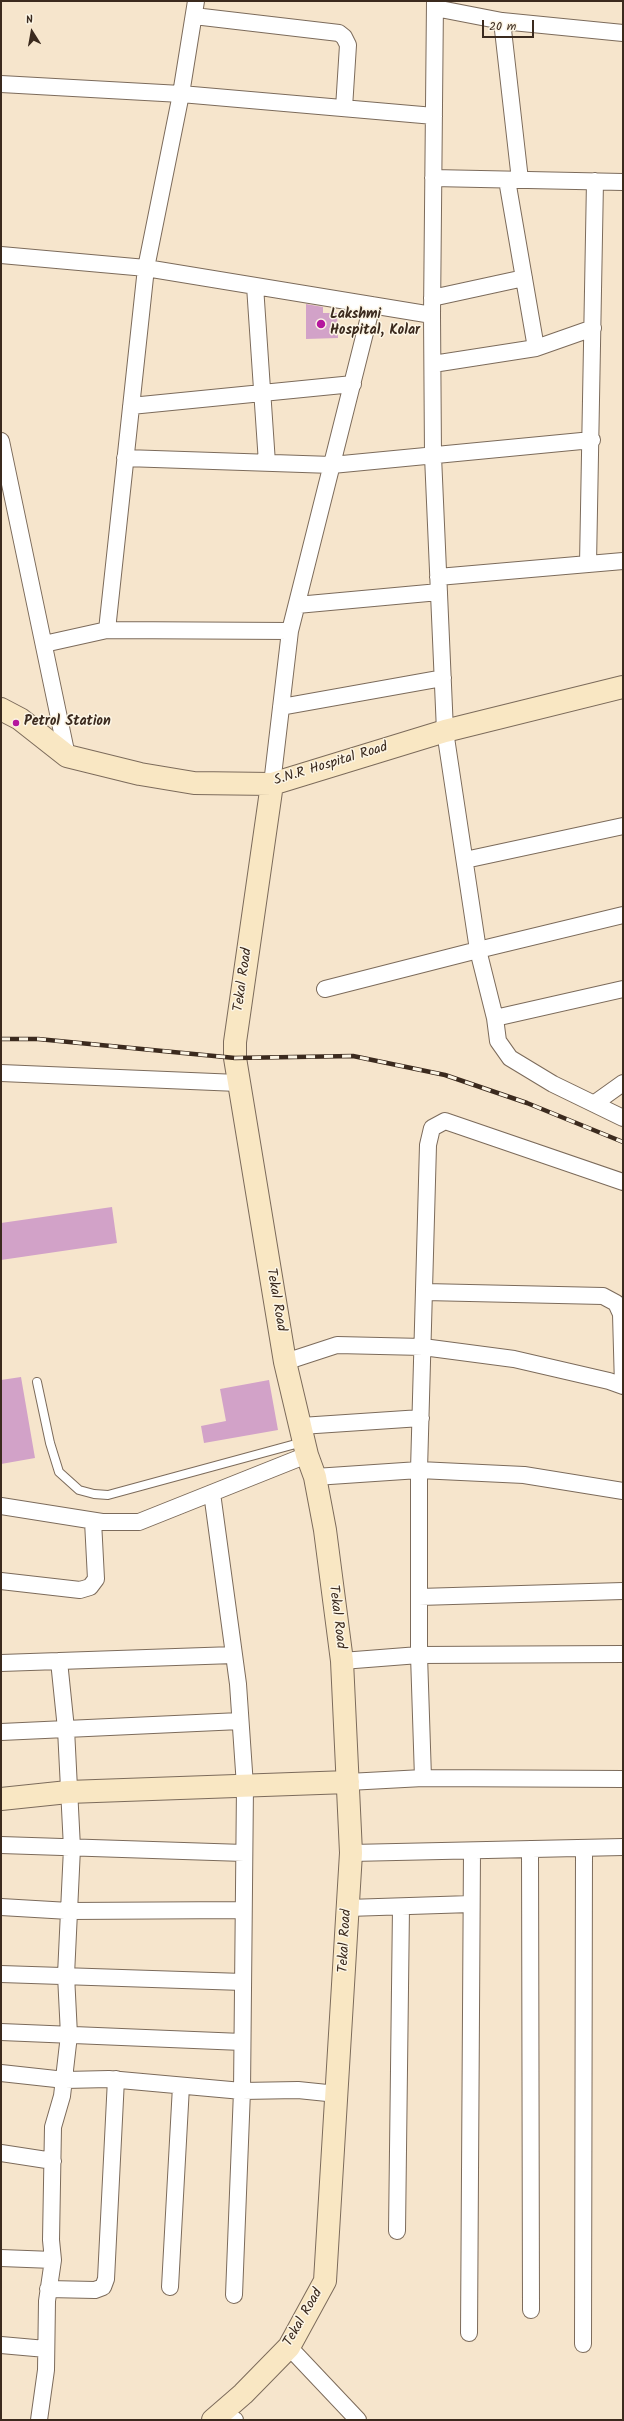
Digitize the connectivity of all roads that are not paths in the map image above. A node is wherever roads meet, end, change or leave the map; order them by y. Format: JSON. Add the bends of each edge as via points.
{"nodes":[{"id":1,"x":435,"y":4,"type":"edge"},
{"id":2,"x":195,"y":8,"type":"edge"},
{"id":3,"x":502,"y":21,"type":"junction"},
{"id":4,"x":623,"y":32,"type":"edge"},
{"id":5,"x":1,"y":84,"type":"edge"},
{"id":6,"x":181,"y":94,"type":"junction"},
{"id":7,"x":344,"y":108,"type":"junction"},
{"id":8,"x":434,"y":116,"type":"junction"},
{"id":9,"x":433,"y":178,"type":"junction"},
{"id":10,"x":514,"y":180,"type":"junction"},
{"id":11,"x":595,"y":182,"type":"junction"},
{"id":12,"x":623,"y":182,"type":"edge"},
{"id":13,"x":1,"y":255,"type":"edge"},
{"id":14,"x":146,"y":268,"type":"junction"},
{"id":15,"x":524,"y":278,"type":"junction"},
{"id":16,"x":256,"y":286,"type":"junction"},
{"id":17,"x":432,"y":298,"type":"junction"},
{"id":18,"x":372,"y":305,"type":"junction"},
{"id":19,"x":432,"y":315,"type":"junction"},
{"id":20,"x":593,"y":328,"type":"junction"},
{"id":21,"x":536,"y":348,"type":"junction"},
{"id":22,"x":433,"y":364,"type":"junction"},
{"id":23,"x":353,"y":384,"type":"junction"},
{"id":24,"x":261,"y":393,"type":"junction"},
{"id":25,"x":131,"y":406,"type":"junction"},
{"id":26,"x":592,"y":440,"type":"junction"},
{"id":27,"x":1,"y":441,"type":"edge"},
{"id":28,"x":433,"y":456,"type":"junction"},
{"id":29,"x":126,"y":458,"type":"junction"},
{"id":30,"x":267,"y":463,"type":"junction"},
{"id":31,"x":332,"y":465,"type":"junction"},
{"id":32,"x":623,"y":561,"type":"edge"},
{"id":33,"x":588,"y":564,"type":"junction"},
{"id":34,"x":439,"y":584,"type":"junction"},
{"id":35,"x":297,"y":605,"type":"junction"},
{"id":36,"x":107,"y":630,"type":"junction"},
{"id":37,"x":290,"y":631,"type":"junction"},
{"id":38,"x":44,"y":644,"type":"junction"},
{"id":39,"x":443,"y":678,"type":"junction"},
{"id":40,"x":623,"y":687,"type":"edge"},
{"id":41,"x":281,"y":707,"type":"junction"},
{"id":42,"x":1,"y":709,"type":"edge"},
{"id":43,"x":445,"y":731,"type":"junction"},
{"id":44,"x":67,"y":756,"type":"junction"},
{"id":45,"x":272,"y":784,"type":"junction"},
{"id":46,"x":623,"y":826,"type":"edge"},
{"id":47,"x":465,"y":860,"type":"junction"},
{"id":48,"x":623,"y":915,"type":"edge"},
{"id":49,"x":478,"y":950,"type":"junction"},
{"id":50,"x":325,"y":989,"type":"dead end"},
{"id":51,"x":623,"y":989,"type":"edge"},
{"id":52,"x":495,"y":1018,"type":"junction"},
{"id":53,"x":1,"y":1073,"type":"edge"},
{"id":54,"x":238,"y":1083,"type":"junction"},
{"id":55,"x":623,"y":1083,"type":"edge"},
{"id":56,"x":595,"y":1103,"type":"junction"},
{"id":57,"x":623,"y":1118,"type":"edge"},
{"id":58,"x":623,"y":1182,"type":"edge"},
{"id":59,"x":425,"y":1292,"type":"junction"},
{"id":60,"x":620,"y":1297,"type":"edge"},
{"id":61,"x":423,"y":1347,"type":"junction"},
{"id":62,"x":286,"y":1362,"type":"junction"},
{"id":63,"x":37,"y":1382,"type":"dead end"},
{"id":64,"x":623,"y":1386,"type":"edge"},
{"id":65,"x":421,"y":1418,"type":"junction"},
{"id":66,"x":304,"y":1441,"type":"junction"},
{"id":67,"x":419,"y":1470,"type":"junction"},
{"id":68,"x":315,"y":1477,"type":"junction"},
{"id":69,"x":623,"y":1491,"type":"edge"},
{"id":70,"x":212,"y":1493,"type":"junction"},
{"id":71,"x":1,"y":1506,"type":"edge"},
{"id":72,"x":93,"y":1521,"type":"junction"},
{"id":73,"x":1,"y":1581,"type":"edge"},
{"id":74,"x":623,"y":1591,"type":"edge"},
{"id":75,"x":419,"y":1597,"type":"junction"},
{"id":76,"x":623,"y":1654,"type":"edge"},
{"id":77,"x":234,"y":1655,"type":"junction"},
{"id":78,"x":419,"y":1655,"type":"junction"},
{"id":79,"x":59,"y":1660,"type":"junction"},
{"id":80,"x":342,"y":1661,"type":"junction"},
{"id":81,"x":1,"y":1663,"type":"edge"},
{"id":82,"x":240,"y":1721,"type":"junction"},
{"id":83,"x":66,"y":1729,"type":"junction"},
{"id":84,"x":1,"y":1732,"type":"edge"},
{"id":85,"x":423,"y":1778,"type":"junction"},
{"id":86,"x":623,"y":1779,"type":"edge"},
{"id":87,"x":348,"y":1782,"type":"junction"},
{"id":88,"x":244,"y":1786,"type":"junction"},
{"id":89,"x":68,"y":1792,"type":"junction"},
{"id":90,"x":1,"y":1799,"type":"edge"},
{"id":91,"x":1,"y":1845,"type":"edge"},
{"id":92,"x":623,"y":1847,"type":"edge"},
{"id":93,"x":72,"y":1848,"type":"junction"},
{"id":94,"x":584,"y":1848,"type":"junction"},
{"id":95,"x":530,"y":1850,"type":"junction"},
{"id":96,"x":472,"y":1851,"type":"junction"},
{"id":97,"x":244,"y":1853,"type":"junction"},
{"id":98,"x":351,"y":1853,"type":"junction"},
{"id":99,"x":472,"y":1904,"type":"junction"},
{"id":100,"x":401,"y":1906,"type":"junction"},
{"id":101,"x":1,"y":1907,"type":"edge"},
{"id":102,"x":348,"y":1908,"type":"junction"},
{"id":103,"x":243,"y":1910,"type":"junction"},
{"id":104,"x":69,"y":1911,"type":"junction"},
{"id":105,"x":1,"y":1974,"type":"edge"},
{"id":106,"x":66,"y":1975,"type":"junction"},
{"id":107,"x":243,"y":1982,"type":"junction"},
{"id":108,"x":1,"y":2032,"type":"edge"},
{"id":109,"x":70,"y":2035,"type":"junction"},
{"id":110,"x":242,"y":2042,"type":"junction"},
{"id":111,"x":1,"y":2073,"type":"edge"},
{"id":112,"x":116,"y":2079,"type":"junction"},
{"id":113,"x":65,"y":2080,"type":"junction"},
{"id":114,"x":181,"y":2086,"type":"junction"},
{"id":115,"x":242,"y":2091,"type":"junction"},
{"id":116,"x":338,"y":2094,"type":"junction"},
{"id":117,"x":1,"y":2154,"type":"edge"},
{"id":118,"x":53,"y":2161,"type":"junction"},
{"id":119,"x":397,"y":2231,"type":"dead end"},
{"id":120,"x":1,"y":2258,"type":"edge"},
{"id":121,"x":52,"y":2260,"type":"junction"},
{"id":122,"x":170,"y":2287,"type":"dead end"},
{"id":123,"x":48,"y":2289,"type":"junction"},
{"id":124,"x":234,"y":2295,"type":"dead end"},
{"id":125,"x":531,"y":2310,"type":"dead end"},
{"id":126,"x":469,"y":2334,"type":"dead end"},
{"id":127,"x":583,"y":2344,"type":"dead end"},
{"id":128,"x":1,"y":2345,"type":"edge"},
{"id":129,"x":289,"y":2347,"type":"junction"},
{"id":130,"x":46,"y":2349,"type":"junction"},
{"id":131,"x":39,"y":2420,"type":"edge"},
{"id":132,"x":221,"y":2420,"type":"edge"},
{"id":133,"x":358,"y":2420,"type":"edge"}],
"edges":[{"from":1,"to":3,"type":"street"},
{"from":1,"to":8,"type":"street"},
{"from":2,"to":6,"type":"street"},
{"from":2,"to":7,"type":"street","via":[[339,33],[348,45]]},
{"from":3,"to":4,"type":"street"},
{"from":3,"to":10,"type":"street"},
{"from":5,"to":6,"type":"street"},
{"from":6,"to":7,"type":"street"},
{"from":6,"to":14,"type":"street"},
{"from":7,"to":8,"type":"street"},
{"from":8,"to":9,"type":"street"},
{"from":9,"to":10,"type":"street"},
{"from":9,"to":17,"type":"street"},
{"from":10,"to":11,"type":"street"},
{"from":10,"to":15,"type":"street"},
{"from":11,"to":12,"type":"street"},
{"from":11,"to":20,"type":"street"},
{"from":13,"to":14,"type":"street"},
{"from":14,"to":16,"type":"street"},
{"from":14,"to":25,"type":"street"},
{"from":15,"to":17,"type":"street"},
{"from":15,"to":21,"type":"street"},
{"from":16,"to":18,"type":"street"},
{"from":16,"to":24,"type":"street"},
{"from":17,"to":19,"type":"street"},
{"from":18,"to":19,"type":"street"},
{"from":18,"to":23,"type":"street"},
{"from":19,"to":22,"type":"street"},
{"from":20,"to":21,"type":"street"},
{"from":20,"to":26,"type":"street"},
{"from":21,"to":22,"type":"street"},
{"from":22,"to":28,"type":"street"},
{"from":23,"to":24,"type":"street"},
{"from":23,"to":31,"type":"street"},
{"from":24,"to":25,"type":"street"},
{"from":24,"to":30,"type":"street"},
{"from":25,"to":29,"type":"street"},
{"from":26,"to":28,"type":"street"},
{"from":26,"to":33,"type":"street"},
{"from":27,"to":38,"type":"street"},
{"from":28,"to":31,"type":"street"},
{"from":28,"to":34,"type":"street"},
{"from":29,"to":30,"type":"street"},
{"from":29,"to":36,"type":"street"},
{"from":30,"to":31,"type":"street"},
{"from":31,"to":35,"type":"street"},
{"from":32,"to":33,"type":"street"},
{"from":33,"to":34,"type":"street"},
{"from":34,"to":35,"type":"street"},
{"from":34,"to":39,"type":"street"},
{"from":35,"to":37,"type":"street"},
{"from":36,"to":37,"type":"street"},
{"from":36,"to":38,"type":"street"},
{"from":37,"to":41,"type":"street"},
{"from":38,"to":44,"type":"street"},
{"from":39,"to":41,"type":"street"},
{"from":39,"to":43,"type":"street"},
{"from":40,"to":43,"type":"main road","name":"S.N.R Hospital Road"},
{"from":41,"to":45,"type":"street"},
{"from":42,"to":44,"type":"main road","name":"S.N.R Hospital Road","via":[[20,719]]},
{"from":43,"to":45,"type":"main road","name":"S.N.R Hospital Road"},
{"from":43,"to":47,"type":"street"},
{"from":44,"to":45,"type":"main road","name":"S.N.R Hospital Road","via":[[140,774],[194,783]]},
{"from":45,"to":54,"type":"main road","name":"Tekal Road","via":[[235,1042]]},
{"from":46,"to":47,"type":"street"},
{"from":47,"to":49,"type":"street"},
{"from":48,"to":49,"type":"street"},
{"from":49,"to":50,"type":"street"},
{"from":49,"to":52,"type":"street"},
{"from":51,"to":52,"type":"street"},
{"from":52,"to":56,"type":"street","via":[[498,1041],[510,1058],[553,1084]]},
{"from":53,"to":54,"type":"street"},
{"from":54,"to":62,"type":"main road","name":"Tekal Road"},
{"from":55,"to":56,"type":"street"},
{"from":56,"to":57,"type":"street"},
{"from":58,"to":59,"type":"street","via":[[445,1121],[432,1128],[428,1145]]},
{"from":59,"to":60,"type":"street"},
{"from":59,"to":61,"type":"street"},
{"from":60,"to":64,"type":"street"},
{"from":61,"to":62,"type":"street","via":[[337,1345]]},
{"from":61,"to":64,"type":"street","via":[[514,1359]]},
{"from":61,"to":65,"type":"street"},
{"from":62,"to":66,"type":"main road","name":"Tekal Road"},
{"from":63,"to":66,"type":"lane","via":[[59,1472],[79,1490],[94,1494],[108,1495]]},
{"from":65,"to":66,"type":"street"},
{"from":65,"to":67,"type":"street"},
{"from":66,"to":68,"type":"main road","name":"Tekal Road"},
{"from":66,"to":70,"type":"street"},
{"from":67,"to":68,"type":"street"},
{"from":67,"to":69,"type":"street","via":[[524,1475]]},
{"from":67,"to":75,"type":"street"},
{"from":68,"to":80,"type":"main road","name":"Tekal Road","via":[[325,1530]]},
{"from":70,"to":72,"type":"street","via":[[139,1522]]},
{"from":70,"to":77,"type":"street"},
{"from":71,"to":72,"type":"street"},
{"from":72,"to":73,"type":"street","via":[[96,1579],[90,1587],[80,1590]]},
{"from":74,"to":75,"type":"street"},
{"from":75,"to":78,"type":"street"},
{"from":76,"to":78,"type":"street"},
{"from":77,"to":79,"type":"street"},
{"from":77,"to":82,"type":"street"},
{"from":78,"to":80,"type":"street"},
{"from":78,"to":85,"type":"street"},
{"from":79,"to":81,"type":"street"},
{"from":79,"to":83,"type":"street"},
{"from":80,"to":87,"type":"main road","name":"Tekal Road"},
{"from":82,"to":83,"type":"street"},
{"from":82,"to":88,"type":"street"},
{"from":83,"to":84,"type":"street"},
{"from":83,"to":89,"type":"street"},
{"from":85,"to":86,"type":"street"},
{"from":85,"to":87,"type":"street"},
{"from":87,"to":88,"type":"main road"},
{"from":87,"to":98,"type":"main road","name":"Tekal Road"},
{"from":88,"to":89,"type":"main road"},
{"from":88,"to":97,"type":"street"},
{"from":89,"to":90,"type":"main road"},
{"from":89,"to":93,"type":"street"},
{"from":91,"to":93,"type":"street"},
{"from":92,"to":94,"type":"street"},
{"from":93,"to":97,"type":"street"},
{"from":93,"to":104,"type":"street"},
{"from":94,"to":95,"type":"street"},
{"from":94,"to":127,"type":"street"},
{"from":95,"to":96,"type":"street"},
{"from":95,"to":125,"type":"street"},
{"from":96,"to":98,"type":"street"},
{"from":96,"to":99,"type":"street"},
{"from":97,"to":103,"type":"street"},
{"from":98,"to":102,"type":"main road","name":"Tekal Road"},
{"from":99,"to":100,"type":"street"},
{"from":99,"to":126,"type":"street"},
{"from":100,"to":102,"type":"street"},
{"from":100,"to":119,"type":"street"},
{"from":101,"to":104,"type":"street"},
{"from":102,"to":116,"type":"main road","name":"Tekal Road"},
{"from":103,"to":104,"type":"street"},
{"from":103,"to":107,"type":"street"},
{"from":104,"to":106,"type":"street"},
{"from":105,"to":106,"type":"street"},
{"from":106,"to":107,"type":"street"},
{"from":106,"to":109,"type":"street"},
{"from":107,"to":110,"type":"street"},
{"from":108,"to":109,"type":"street"},
{"from":109,"to":110,"type":"street"},
{"from":109,"to":113,"type":"street"},
{"from":110,"to":115,"type":"street"},
{"from":111,"to":113,"type":"street"},
{"from":112,"to":113,"type":"street"},
{"from":112,"to":114,"type":"street"},
{"from":112,"to":123,"type":"street","via":[[106,2279],[103,2287],[95,2290]]},
{"from":113,"to":118,"type":"street","via":[[53,2127]]},
{"from":114,"to":115,"type":"street"},
{"from":114,"to":122,"type":"street"},
{"from":115,"to":116,"type":"street","via":[[298,2090]]},
{"from":115,"to":124,"type":"street"},
{"from":116,"to":129,"type":"main road","name":"Tekal Road","via":[[326,2282]]},
{"from":117,"to":118,"type":"street"},
{"from":118,"to":121,"type":"street"},
{"from":120,"to":121,"type":"street"},
{"from":121,"to":123,"type":"street"},
{"from":123,"to":130,"type":"street"},
{"from":128,"to":130,"type":"street"},
{"from":129,"to":132,"type":"main road","name":"Tekal Road"},
{"from":129,"to":133,"type":"street"},
{"from":130,"to":131,"type":"street","via":[[46,2370]]}]}
